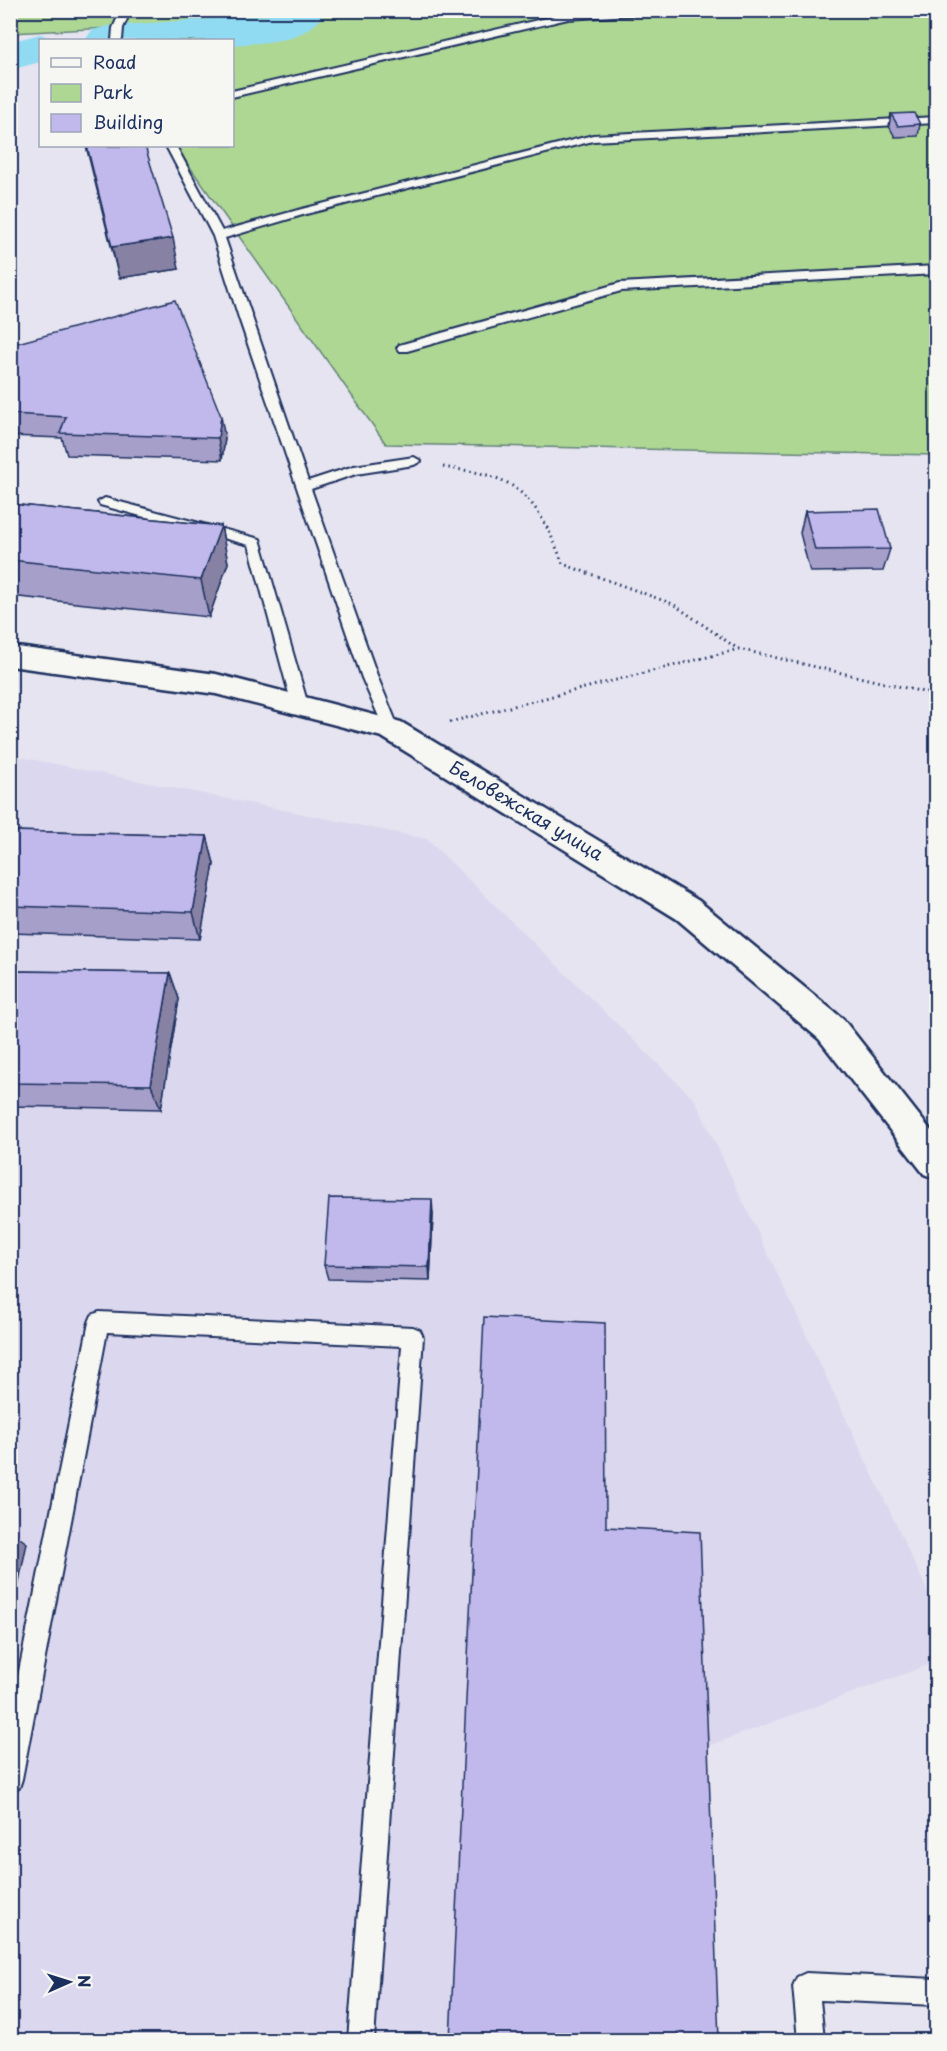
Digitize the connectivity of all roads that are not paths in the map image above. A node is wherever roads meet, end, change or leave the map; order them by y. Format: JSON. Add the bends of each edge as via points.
{"nodes":[{"id":1,"x":126,"y":10,"type":"edge"},
{"id":2,"x":660,"y":10,"type":"edge"},
{"id":3,"x":117,"y":39,"type":"edge"},
{"id":4,"x":234,"y":94,"type":"edge"},
{"id":5,"x":936,"y":120,"type":"edge"},
{"id":6,"x":172,"y":147,"type":"edge"},
{"id":7,"x":219,"y":236,"type":"junction"},
{"id":8,"x":936,"y":270,"type":"edge"},
{"id":9,"x":403,"y":348,"type":"dead end"},
{"id":10,"x":414,"y":461,"type":"road end"},
{"id":11,"x":304,"y":487,"type":"junction"},
{"id":12,"x":105,"y":502,"type":"dead end"},
{"id":13,"x":10,"y":656,"type":"edge"},
{"id":14,"x":300,"y":705,"type":"junction"},
{"id":15,"x":396,"y":732,"type":"junction"},
{"id":16,"x":936,"y":1162,"type":"edge"},
{"id":17,"x":10,"y":1779,"type":"edge"},
{"id":18,"x":936,"y":1992,"type":"edge"},
{"id":19,"x":361,"y":2040,"type":"edge"},
{"id":20,"x":812,"y":2040,"type":"edge"}],
"edges":[{"from":1,"to":3,"type":"lane"},
{"from":2,"to":4,"type":"lane","via":[[568,16]]},
{"from":5,"to":7,"type":"lane","via":[[593,138]]},
{"from":6,"to":7,"type":"lane"},
{"from":7,"to":11,"type":"lane"},
{"from":8,"to":9,"type":"lane","via":[[620,287]]},
{"from":10,"to":11,"type":"lane","via":[[354,470]]},
{"from":11,"to":15,"type":"lane","via":[[369,678]]},
{"from":12,"to":14,"type":"lane","via":[[255,542]]},
{"from":13,"to":14,"type":"street","name":"Беловежская улица","via":[[216,684]]},
{"from":14,"to":15,"type":"street","name":"Беловежская улица"},
{"from":15,"to":16,"type":"street","name":"Беловежская улица","via":[[688,910],[831,1029]]},
{"from":17,"to":19,"type":"lane","via":[[99,1322],[413,1337]]},
{"from":18,"to":20,"type":"lane","via":[[806,1986]]}]}
